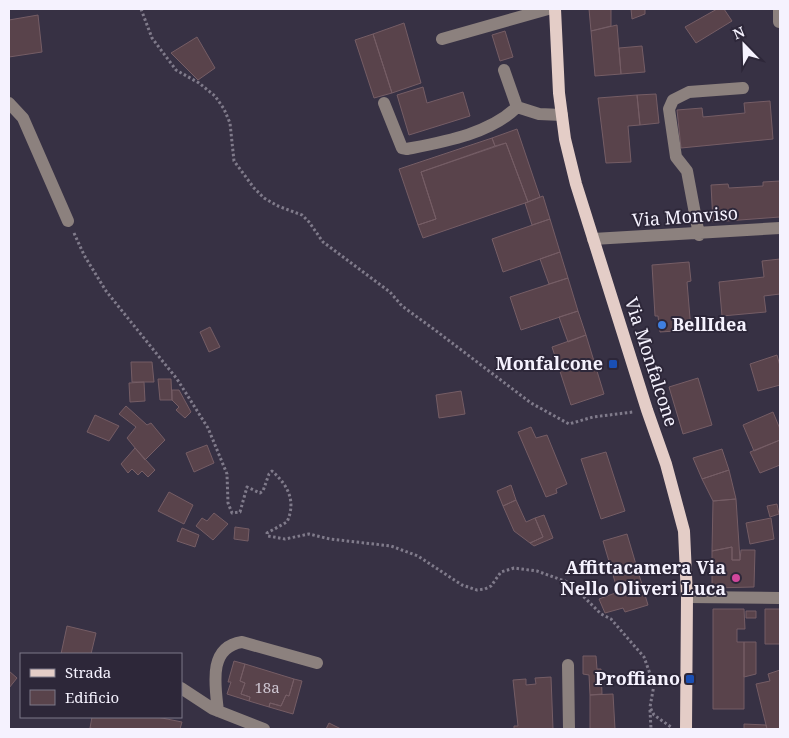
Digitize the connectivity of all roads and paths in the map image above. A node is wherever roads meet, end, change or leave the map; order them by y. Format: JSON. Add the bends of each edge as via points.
{"nodes":[{"id":1,"x":141,"y":9,"type":"edge"},
{"id":2,"x":548,"y":9,"type":"edge"},
{"id":3,"x":555,"y":9,"type":"edge"},
{"id":4,"x":442,"y":39,"type":"dead end"},
{"id":5,"x":504,"y":70,"type":"dead end"},
{"id":6,"x":743,"y":88,"type":"dead end"},
{"id":7,"x":9,"y":103,"type":"edge"},
{"id":8,"x":384,"y":103,"type":"dead end"},
{"id":9,"x":517,"y":107,"type":"junction"},
{"id":10,"x":562,"y":115,"type":"junction"},
{"id":11,"x":68,"y":221,"type":"joint"},
{"id":12,"x":780,"y":228,"type":"edge"},
{"id":13,"x":699,"y":235,"type":"junction"},
{"id":14,"x":592,"y":240,"type":"junction"},
{"id":15,"x":647,"y":410,"type":"junction"},
{"id":16,"x":688,"y":597,"type":"junction"},
{"id":17,"x":780,"y":598,"type":"edge"},
{"id":18,"x":317,"y":663,"type":"dead end"},
{"id":19,"x":568,"y":665,"type":"dead end"},
{"id":20,"x":182,"y":689,"type":"edge"},
{"id":21,"x":650,"y":707,"type":"junction"},
{"id":22,"x":218,"y":711,"type":"junction"},
{"id":23,"x":264,"y":729,"type":"edge"},
{"id":24,"x":569,"y":729,"type":"edge"},
{"id":25,"x":650,"y":729,"type":"edge"},
{"id":26,"x":676,"y":729,"type":"edge"},
{"id":27,"x":686,"y":729,"type":"edge"}],
"edges":[{"from":1,"to":15,"type":"path","via":[[152,38],[176,70],[215,96],[230,123],[234,161],[264,198],[302,215],[323,242],[390,292],[423,323],[531,403],[569,424],[593,417]]},
{"from":2,"to":4,"type":"street"},
{"from":3,"to":10,"type":"main road","name":"Via Monfalcone"},
{"from":5,"to":9,"type":"street"},
{"from":6,"to":13,"type":"street","via":[[689,92],[673,100],[669,109],[676,157],[687,171]]},
{"from":7,"to":11,"type":"street","via":[[23,118]]},
{"from":8,"to":9,"type":"street","via":[[398,142],[406,149],[435,144],[487,127]]},
{"from":9,"to":10,"type":"street","via":[[539,114]]},
{"from":10,"to":14,"type":"main road","name":"Via Monfalcone"},
{"from":11,"to":21,"type":"path","via":[[84,256],[106,291],[177,379],[208,428],[227,474],[228,503],[232,513],[240,512],[248,486],[263,492],[272,471],[292,498],[292,511],[288,522],[267,533],[268,536],[285,539],[309,534],[392,546],[418,556],[462,585],[477,590],[491,586],[501,572],[514,568],[537,571],[570,583],[600,614],[611,619],[644,657],[654,685]]},
{"from":12,"to":13,"type":"street","name":"Via Monviso"},
{"from":13,"to":14,"type":"street","name":"Via Monviso"},
{"from":14,"to":15,"type":"main road","name":"Via Monfalcone"},
{"from":15,"to":16,"type":"main road","name":"Via Monfalcone","via":[[684,531]]},
{"from":16,"to":17,"type":"street"},
{"from":16,"to":27,"type":"main road","name":"Via Monfalcone"},
{"from":18,"to":22,"type":"street","via":[[242,642],[232,643],[217,660],[215,687]]},
{"from":19,"to":24,"type":"street"},
{"from":20,"to":22,"type":"street"},
{"from":21,"to":25,"type":"path"},
{"from":21,"to":26,"type":"path","via":[[664,724]]},
{"from":22,"to":23,"type":"street"}]}
